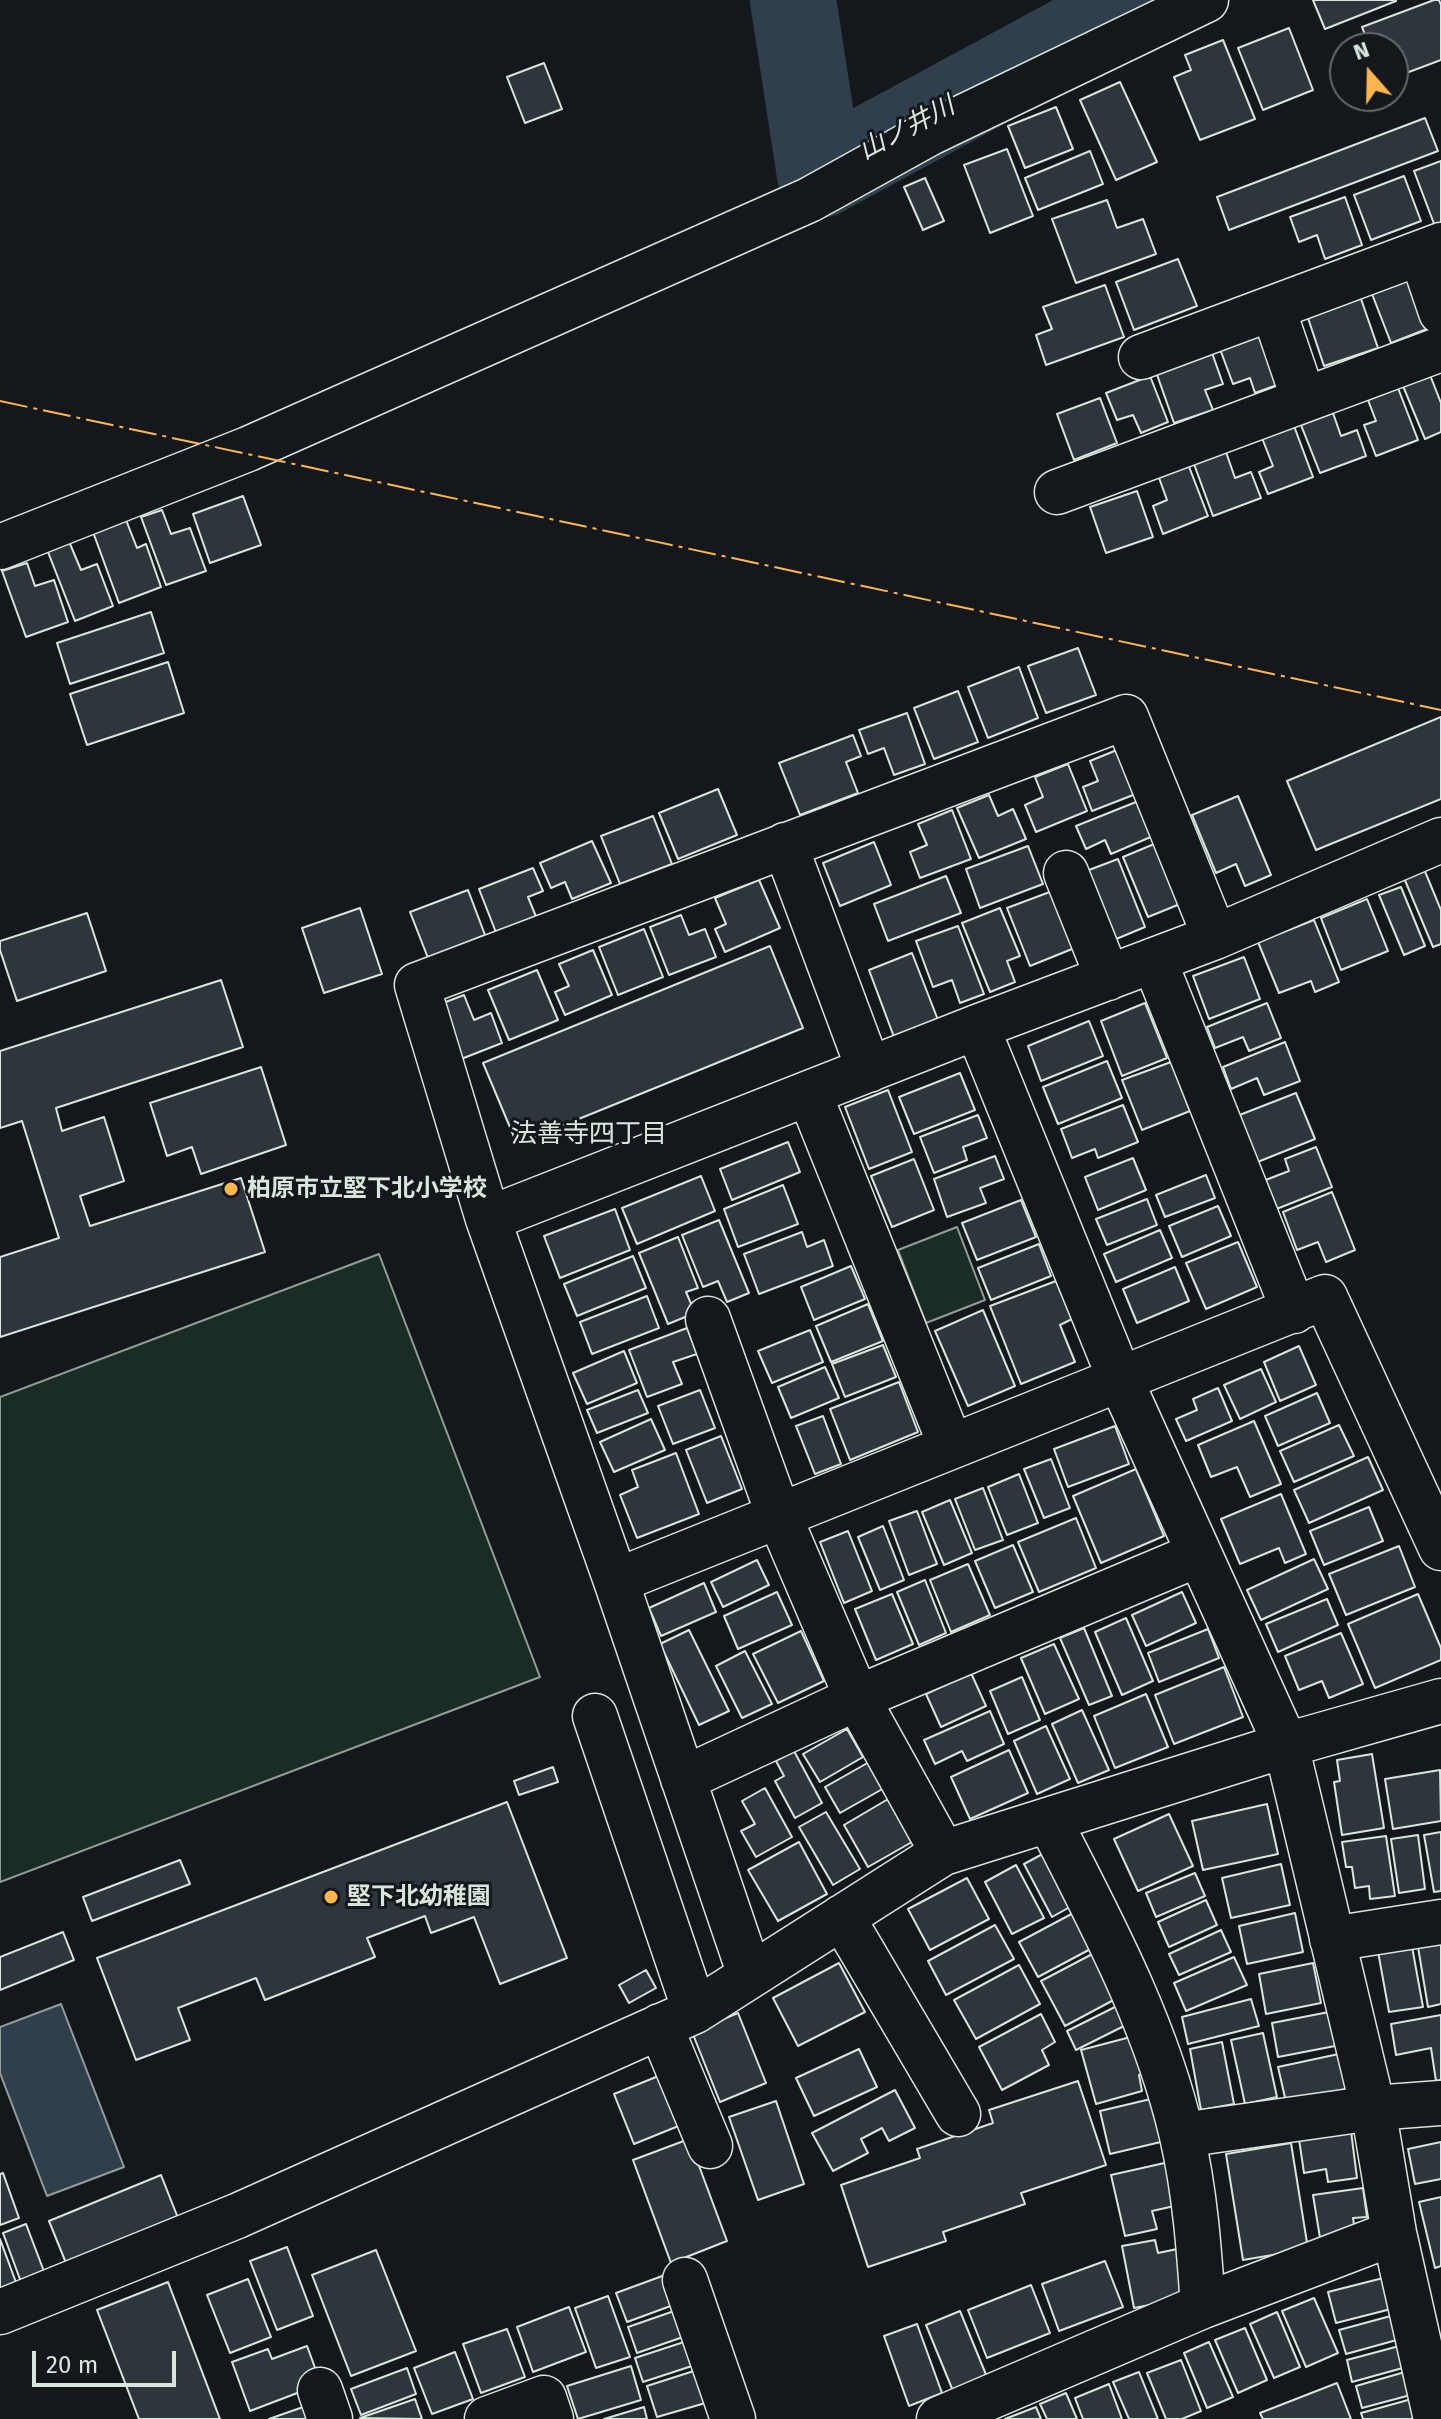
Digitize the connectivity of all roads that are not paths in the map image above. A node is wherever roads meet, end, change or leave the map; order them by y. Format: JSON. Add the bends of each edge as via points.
{"nodes":[{"id":1,"x":1206,"y":0,"type":"edge"},
{"id":2,"x":1431,"y":249,"type":"edge"},
{"id":3,"x":1273,"y":309,"type":"junction"},
{"id":4,"x":1441,"y":312,"type":"edge"},
{"id":5,"x":1441,"y":349,"type":"edge"},
{"id":6,"x":1141,"y":357,"type":"dead end"},
{"id":7,"x":1304,"y":400,"type":"junction"},
{"id":8,"x":1057,"y":492,"type":"dead end"},
{"id":9,"x":0,"y":547,"type":"edge"},
{"id":10,"x":1441,"y":840,"type":"edge"},
{"id":11,"x":785,"y":845,"type":"junction"},
{"id":12,"x":1066,"y":873,"type":"dead end"},
{"id":13,"x":1215,"y":937,"type":"junction"},
{"id":14,"x":1154,"y":960,"type":"junction"},
{"id":15,"x":1108,"y":978,"type":"junction"},
{"id":16,"x":977,"y":1027,"type":"junction"},
{"id":17,"x":869,"y":1070,"type":"junction"},
{"id":18,"x":809,"y":1093,"type":"junction"},
{"id":19,"x":488,"y":1219,"type":"junction"},
{"id":20,"x":1294,"y":1311,"type":"junction"},
{"id":21,"x":708,"y":1319,"type":"dead end"},
{"id":22,"x":1120,"y":1379,"type":"junction"},
{"id":23,"x":951,"y":1446,"type":"junction"},
{"id":24,"x":779,"y":1516,"type":"junction"},
{"id":25,"x":1441,"y":1548,"type":"edge"},
{"id":26,"x":1199,"y":1554,"type":"junction"},
{"id":27,"x":616,"y":1581,"type":"junction"},
{"id":28,"x":857,"y":1698,"type":"junction"},
{"id":29,"x":1441,"y":1701,"type":"edge"},
{"id":30,"x":595,"y":1716,"type":"dead end"},
{"id":31,"x":1286,"y":1745,"type":"junction"},
{"id":32,"x":683,"y":1779,"type":"junction"},
{"id":33,"x":1049,"y":1820,"type":"junction"},
{"id":34,"x":943,"y":1853,"type":"junction"},
{"id":35,"x":842,"y":1917,"type":"junction"},
{"id":36,"x":1441,"y":1922,"type":"edge"},
{"id":37,"x":1332,"y":1939,"type":"junction"},
{"id":38,"x":750,"y":1975,"type":"junction"},
{"id":39,"x":678,"y":2018,"type":"junction"},
{"id":40,"x":1441,"y":2103,"type":"edge"},
{"id":41,"x":1373,"y":2108,"type":"junction"},
{"id":42,"x":958,"y":2114,"type":"dead end"},
{"id":43,"x":1182,"y":2135,"type":"junction"},
{"id":44,"x":710,"y":2146,"type":"dead end"},
{"id":45,"x":1394,"y":2233,"type":"junction"},
{"id":46,"x":685,"y":2280,"type":"dead end"},
{"id":47,"x":1203,"y":2306,"type":"junction"},
{"id":48,"x":0,"y":2312,"type":"edge"},
{"id":49,"x":487,"y":2419,"type":"edge"},
{"id":50,"x":551,"y":2419,"type":"edge"},
{"id":51,"x":733,"y":2419,"type":"edge"},
{"id":52,"x":939,"y":2419,"type":"edge"},
{"id":53,"x":1436,"y":2419,"type":"edge"}],
"edges":[{"from":1,"to":9,"type":"street","via":[[930,133],[809,200],[248,449]]},
{"from":2,"to":3,"type":"street"},
{"from":2,"to":4,"type":"street"},
{"from":3,"to":6,"type":"street"},
{"from":3,"to":7,"type":"street"},
{"from":5,"to":7,"type":"street"},
{"from":7,"to":8,"type":"street"},
{"from":10,"to":13,"type":"street"},
{"from":11,"to":13,"type":"street","via":[[1126,717]]},
{"from":11,"to":17,"type":"street"},
{"from":11,"to":19,"type":"street","via":[[417,985]]},
{"from":12,"to":15,"type":"street"},
{"from":13,"to":14,"type":"street"},
{"from":14,"to":15,"type":"street"},
{"from":14,"to":20,"type":"street"},
{"from":15,"to":16,"type":"street"},
{"from":16,"to":17,"type":"street"},
{"from":16,"to":22,"type":"street"},
{"from":17,"to":18,"type":"street"},
{"from":18,"to":19,"type":"street"},
{"from":18,"to":23,"type":"street"},
{"from":19,"to":27,"type":"street"},
{"from":20,"to":22,"type":"street"},
{"from":20,"to":25,"type":"street","via":[[1325,1297]]},
{"from":21,"to":24,"type":"street"},
{"from":22,"to":23,"type":"street"},
{"from":22,"to":26,"type":"street"},
{"from":23,"to":24,"type":"street"},
{"from":24,"to":27,"type":"street"},
{"from":24,"to":28,"type":"street"},
{"from":26,"to":28,"type":"street"},
{"from":26,"to":31,"type":"street"},
{"from":27,"to":32,"type":"street"},
{"from":28,"to":32,"type":"street"},
{"from":28,"to":34,"type":"street"},
{"from":29,"to":31,"type":"street"},
{"from":30,"to":39,"type":"street"},
{"from":31,"to":33,"type":"street"},
{"from":31,"to":37,"type":"street"},
{"from":32,"to":38,"type":"street"},
{"from":33,"to":34,"type":"street"},
{"from":33,"to":43,"type":"street","via":[[1121,1960],[1160,2059]]},
{"from":34,"to":35,"type":"street"},
{"from":35,"to":38,"type":"street"},
{"from":35,"to":42,"type":"street"},
{"from":36,"to":37,"type":"street"},
{"from":37,"to":41,"type":"street"},
{"from":38,"to":39,"type":"street"},
{"from":39,"to":44,"type":"street"},
{"from":39,"to":48,"type":"street","via":[[237,2216]]},
{"from":40,"to":41,"type":"street"},
{"from":41,"to":43,"type":"street"},
{"from":41,"to":45,"type":"street"},
{"from":43,"to":47,"type":"street","via":[[1198,2226]]},
{"from":45,"to":47,"type":"street"},
{"from":45,"to":53,"type":"street"},
{"from":46,"to":51,"type":"street"},
{"from":47,"to":52,"type":"street"},
{"from":49,"to":50,"type":"street","via":[[544,2398]]}]}
